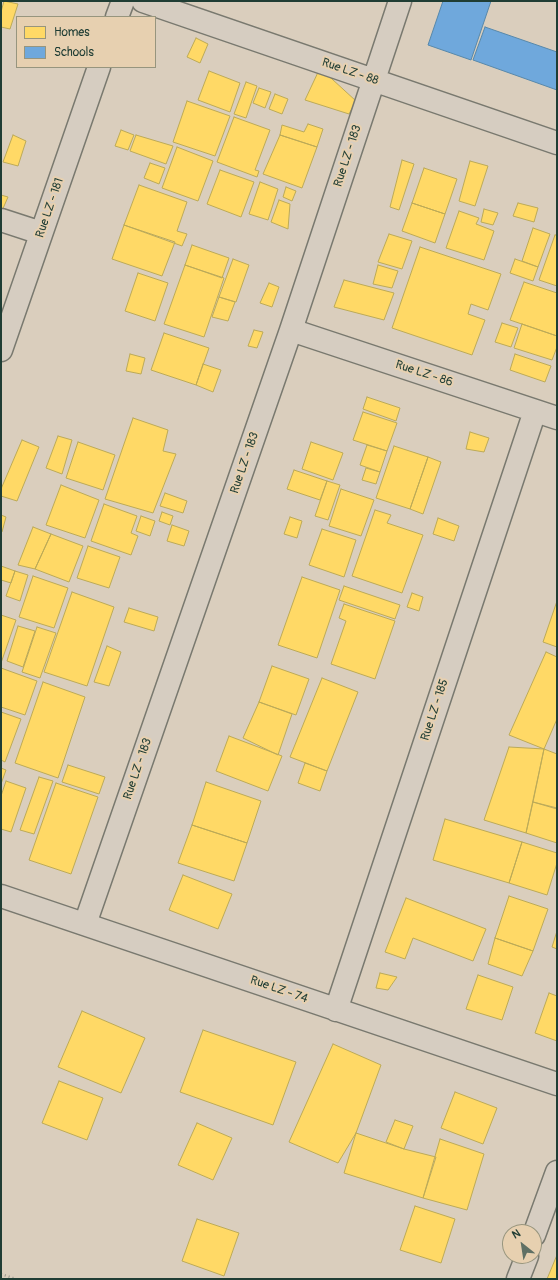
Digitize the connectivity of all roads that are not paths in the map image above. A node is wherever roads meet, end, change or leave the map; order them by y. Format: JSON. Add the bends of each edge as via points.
{"nodes":[{"id":1,"x":123,"y":1,"type":"edge"},
{"id":2,"x":143,"y":1,"type":"edge"},
{"id":3,"x":400,"y":1,"type":"edge"},
{"id":4,"x":117,"y":16,"type":"edge"},
{"id":5,"x":100,"y":68,"type":"edge"},
{"id":6,"x":373,"y":80,"type":"junction"},
{"id":7,"x":557,"y":143,"type":"edge"},
{"id":8,"x":1,"y":220,"type":"edge"},
{"id":9,"x":41,"y":233,"type":"junction"},
{"id":10,"x":291,"y":330,"type":"junction"},
{"id":11,"x":1,"y":350,"type":"edge"},
{"id":12,"x":535,"y":411,"type":"junction"},
{"id":13,"x":557,"y":418,"type":"edge"},
{"id":14,"x":1,"y":896,"type":"edge"},
{"id":15,"x":85,"y":924,"type":"junction"},
{"id":16,"x":336,"y":1010,"type":"junction"},
{"id":17,"x":557,"y":1084,"type":"edge"},
{"id":18,"x":557,"y":1172,"type":"edge"},
{"id":19,"x":538,"y":1224,"type":"edge"},
{"id":20,"x":524,"y":1264,"type":"edge"},
{"id":21,"x":518,"y":1279,"type":"edge"}],
"edges":[{"from":1,"to":4,"type":"street"},
{"from":2,"to":6,"type":"street","name":"Rue LZ - 88"},
{"from":3,"to":6,"type":"street","name":"Rue LZ - 183"},
{"from":5,"to":9,"type":"street","name":"Rue LZ - 181"},
{"from":6,"to":7,"type":"street","name":"Rue LZ - 88"},
{"from":6,"to":10,"type":"street","name":"Rue LZ - 183"},
{"from":8,"to":9,"type":"street"},
{"from":9,"to":11,"type":"street","name":"Rue LZ - 181"},
{"from":10,"to":12,"type":"street","name":"Rue LZ - 86"},
{"from":10,"to":15,"type":"street","name":"Rue LZ - 183"},
{"from":12,"to":13,"type":"street","name":"Rue LZ - 86"},
{"from":12,"to":16,"type":"street","name":"Rue LZ - 185"},
{"from":14,"to":15,"type":"street","name":"Rue LZ - 74"},
{"from":15,"to":16,"type":"street","name":"Rue LZ - 74"},
{"from":16,"to":17,"type":"street","name":"Rue LZ - 74"},
{"from":18,"to":19,"type":"street"},
{"from":20,"to":21,"type":"street"}]}
